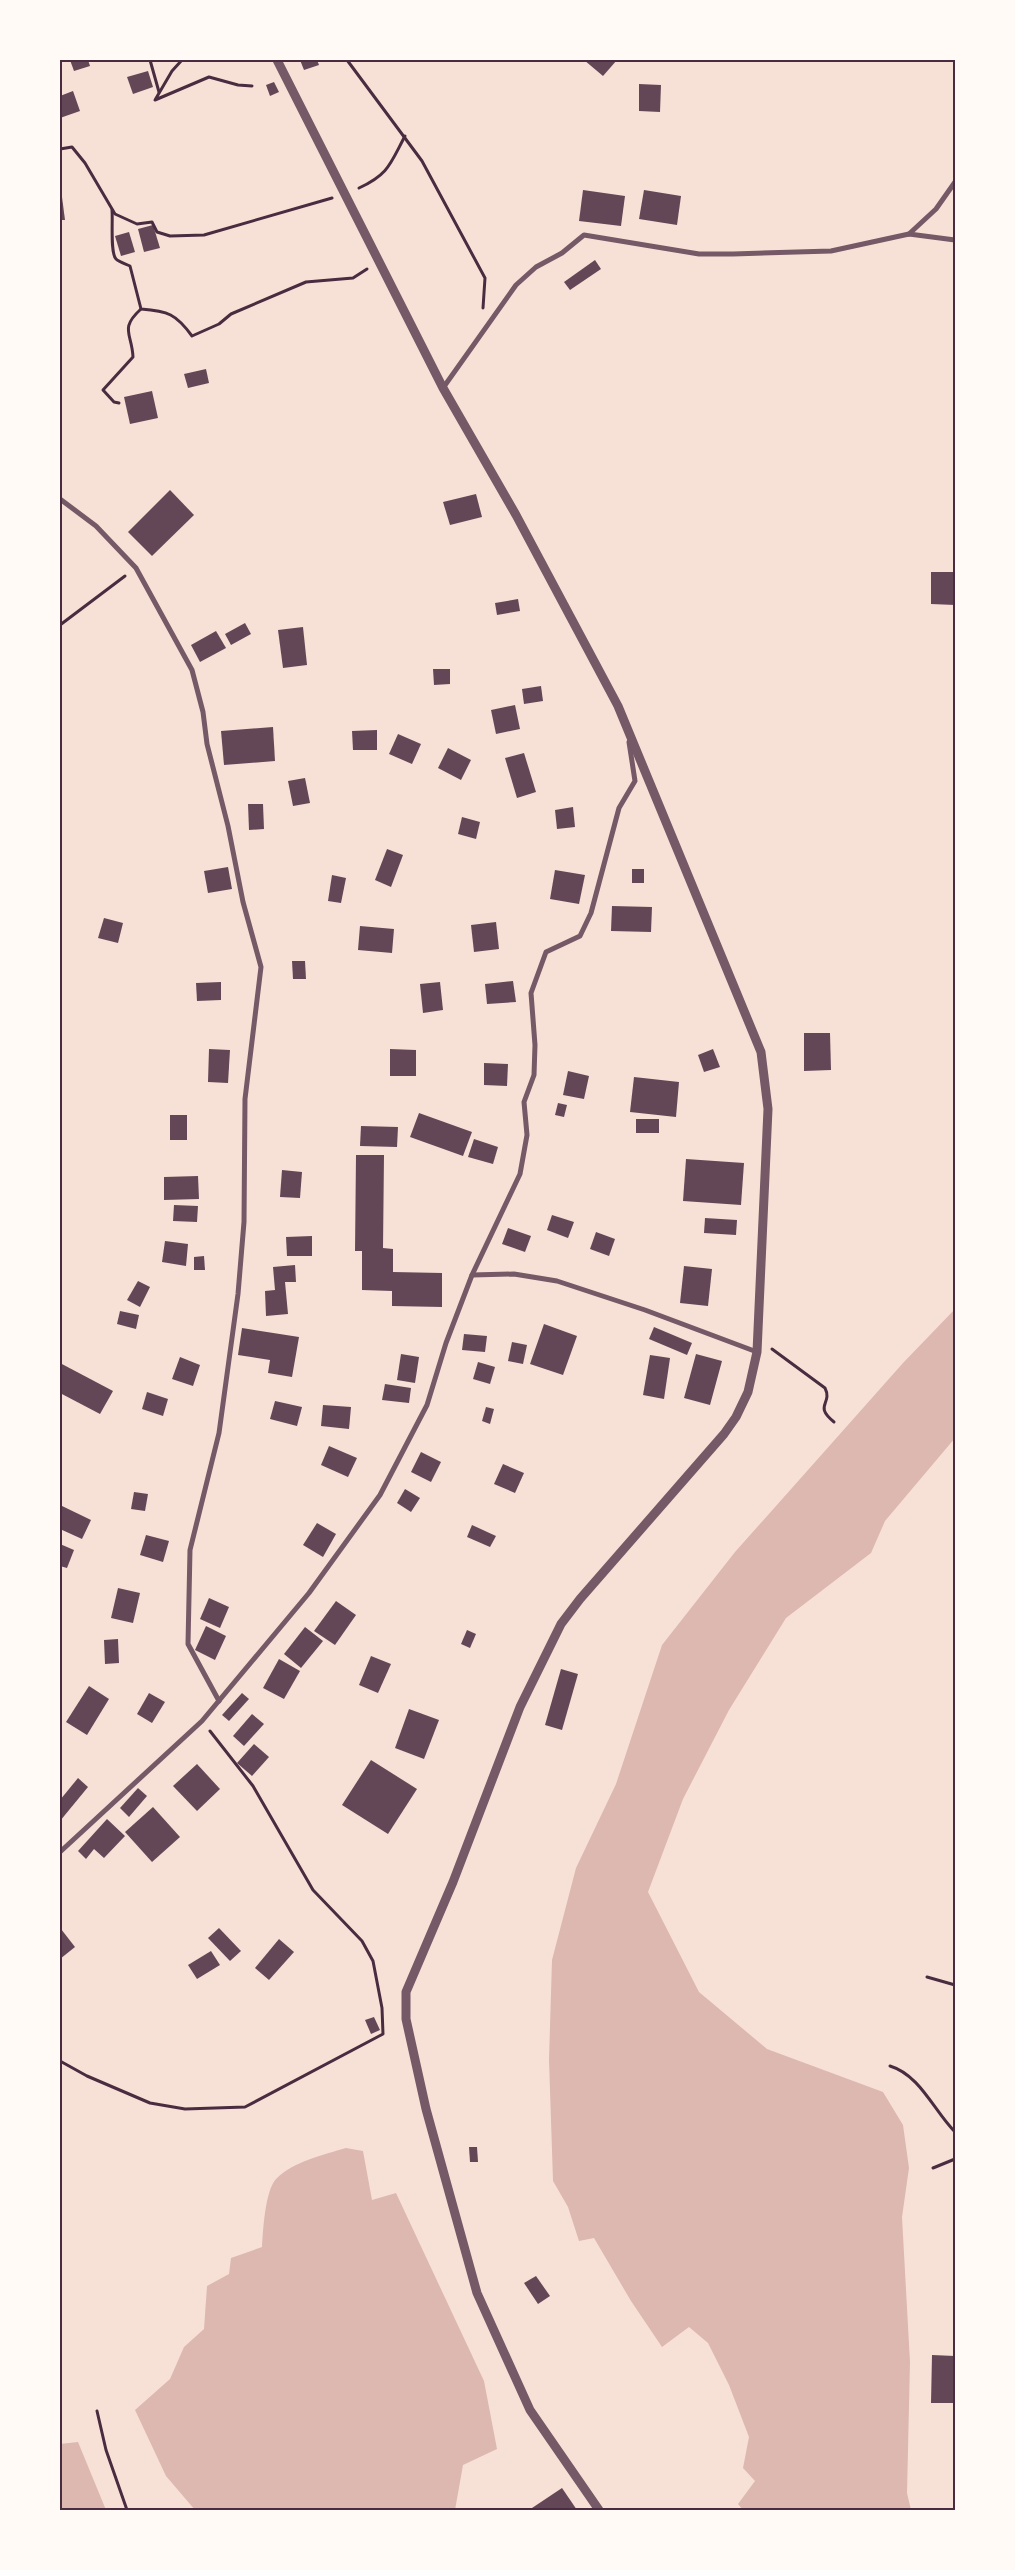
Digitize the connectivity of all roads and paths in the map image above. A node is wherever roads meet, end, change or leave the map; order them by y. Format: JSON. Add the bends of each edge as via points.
{"nodes":[{"id":1,"x":150,"y":60,"type":"edge"},
{"id":2,"x":182,"y":60,"type":"edge"},
{"id":3,"x":277,"y":60,"type":"edge"},
{"id":4,"x":347,"y":60,"type":"edge"},
{"id":5,"x":252,"y":86,"type":"dead end"},
{"id":6,"x":159,"y":92,"type":"junction"},
{"id":7,"x":405,"y":136,"type":"junction"},
{"id":8,"x":60,"y":149,"type":"edge"},
{"id":9,"x":955,"y":182,"type":"edge"},
{"id":10,"x":344,"y":194,"type":"junction"},
{"id":11,"x":112,"y":208,"type":"junction"},
{"id":12,"x":909,"y":234,"type":"junction"},
{"id":13,"x":955,"y":240,"type":"edge"},
{"id":14,"x":378,"y":262,"type":"junction"},
{"id":15,"x":141,"y":310,"type":"junction"},
{"id":16,"x":480,"y":336,"type":"junction"},
{"id":17,"x":443,"y":388,"type":"junction"},
{"id":18,"x":119,"y":403,"type":"dead end"},
{"id":19,"x":60,"y":499,"type":"edge"},
{"id":20,"x":136,"y":568,"type":"junction"},
{"id":21,"x":60,"y":625,"type":"edge"},
{"id":22,"x":618,"y":706,"type":"junction"},
{"id":23,"x":472,"y":1275,"type":"junction"},
{"id":24,"x":759,"y":1341,"type":"junction"},
{"id":25,"x":757,"y":1352,"type":"junction"},
{"id":26,"x":834,"y":1422,"type":"dead end"},
{"id":27,"x":219,"y":1701,"type":"junction"},
{"id":28,"x":202,"y":1721,"type":"junction"},
{"id":29,"x":60,"y":1852,"type":"edge"},
{"id":30,"x":927,"y":1977,"type":"dead end"},
{"id":31,"x":955,"y":1985,"type":"edge"},
{"id":32,"x":60,"y":2061,"type":"edge"},
{"id":33,"x":890,"y":2066,"type":"dead end"},
{"id":34,"x":955,"y":2132,"type":"edge"},
{"id":35,"x":955,"y":2159,"type":"edge"},
{"id":36,"x":933,"y":2168,"type":"dead end"},
{"id":37,"x":97,"y":2411,"type":"dead end"},
{"id":38,"x":127,"y":2510,"type":"edge"},
{"id":39,"x":599,"y":2510,"type":"edge"}],
"edges":[{"from":1,"to":6,"type":"path"},
{"from":2,"to":6,"type":"path"},
{"from":3,"to":10,"type":"street"},
{"from":4,"to":7,"type":"path"},
{"from":5,"to":6,"type":"path","via":[[209,77],[155,100]]},
{"from":7,"to":10,"type":"path","via":[[387,170],[378,179]]},
{"from":7,"to":16,"type":"path","via":[[486,278]]},
{"from":8,"to":11,"type":"path","via":[[72,147]]},
{"from":9,"to":12,"type":"street","via":[[936,209]]},
{"from":10,"to":11,"type":"path","via":[[204,235],[170,236],[156,232],[152,222],[137,224],[115,214]]},
{"from":10,"to":14,"type":"street"},
{"from":11,"to":15,"type":"path","via":[[114,231],[111,250],[116,259],[130,266]]},
{"from":12,"to":13,"type":"street"},
{"from":12,"to":16,"type":"street","via":[[831,251],[733,254],[699,254],[584,235],[562,253],[536,267],[516,286]]},
{"from":14,"to":15,"type":"path","via":[[353,278],[306,282],[230,314],[219,324],[192,336],[181,320],[168,313]]},
{"from":14,"to":17,"type":"street"},
{"from":15,"to":18,"type":"path","via":[[131,318],[127,328],[133,357],[103,390]]},
{"from":16,"to":17,"type":"street"},
{"from":17,"to":22,"type":"street","via":[[516,515]]},
{"from":19,"to":20,"type":"street","via":[[96,526]]},
{"from":20,"to":21,"type":"path"},
{"from":20,"to":27,"type":"street","via":[[192,670],[243,902],[261,967],[245,1099],[244,1222],[238,1294],[219,1433],[190,1550],[188,1644]]},
{"from":22,"to":23,"type":"street","via":[[631,747],[634,782],[619,808],[591,913],[580,936],[546,952],[531,993],[534,1075],[524,1102],[527,1135],[520,1174]]},
{"from":22,"to":24,"type":"street","via":[[761,1052],[768,1109]]},
{"from":23,"to":25,"type":"street","via":[[514,1274],[557,1281]]},
{"from":23,"to":27,"type":"street","via":[[427,1405],[380,1495],[309,1592]]},
{"from":24,"to":25,"type":"street"},
{"from":24,"to":26,"type":"path","via":[[825,1388],[828,1396],[824,1414]]},
{"from":25,"to":39,"type":"street","via":[[748,1392],[736,1417],[561,1624],[520,1707],[453,1882],[406,1992],[406,2019],[426,2109],[477,2293],[530,2410]]},
{"from":27,"to":28,"type":"street"},
{"from":28,"to":29,"type":"street"},
{"from":28,"to":32,"type":"path","via":[[253,1786],[313,1890],[362,1942],[370,1955],[382,2008],[383,2034],[245,2107],[185,2109],[150,2103]]},
{"from":30,"to":31,"type":"path"},
{"from":33,"to":34,"type":"path","via":[[900,2069],[920,2087],[940,2117]]},
{"from":35,"to":36,"type":"path"},
{"from":37,"to":38,"type":"path","via":[[106,2450]]}]}
